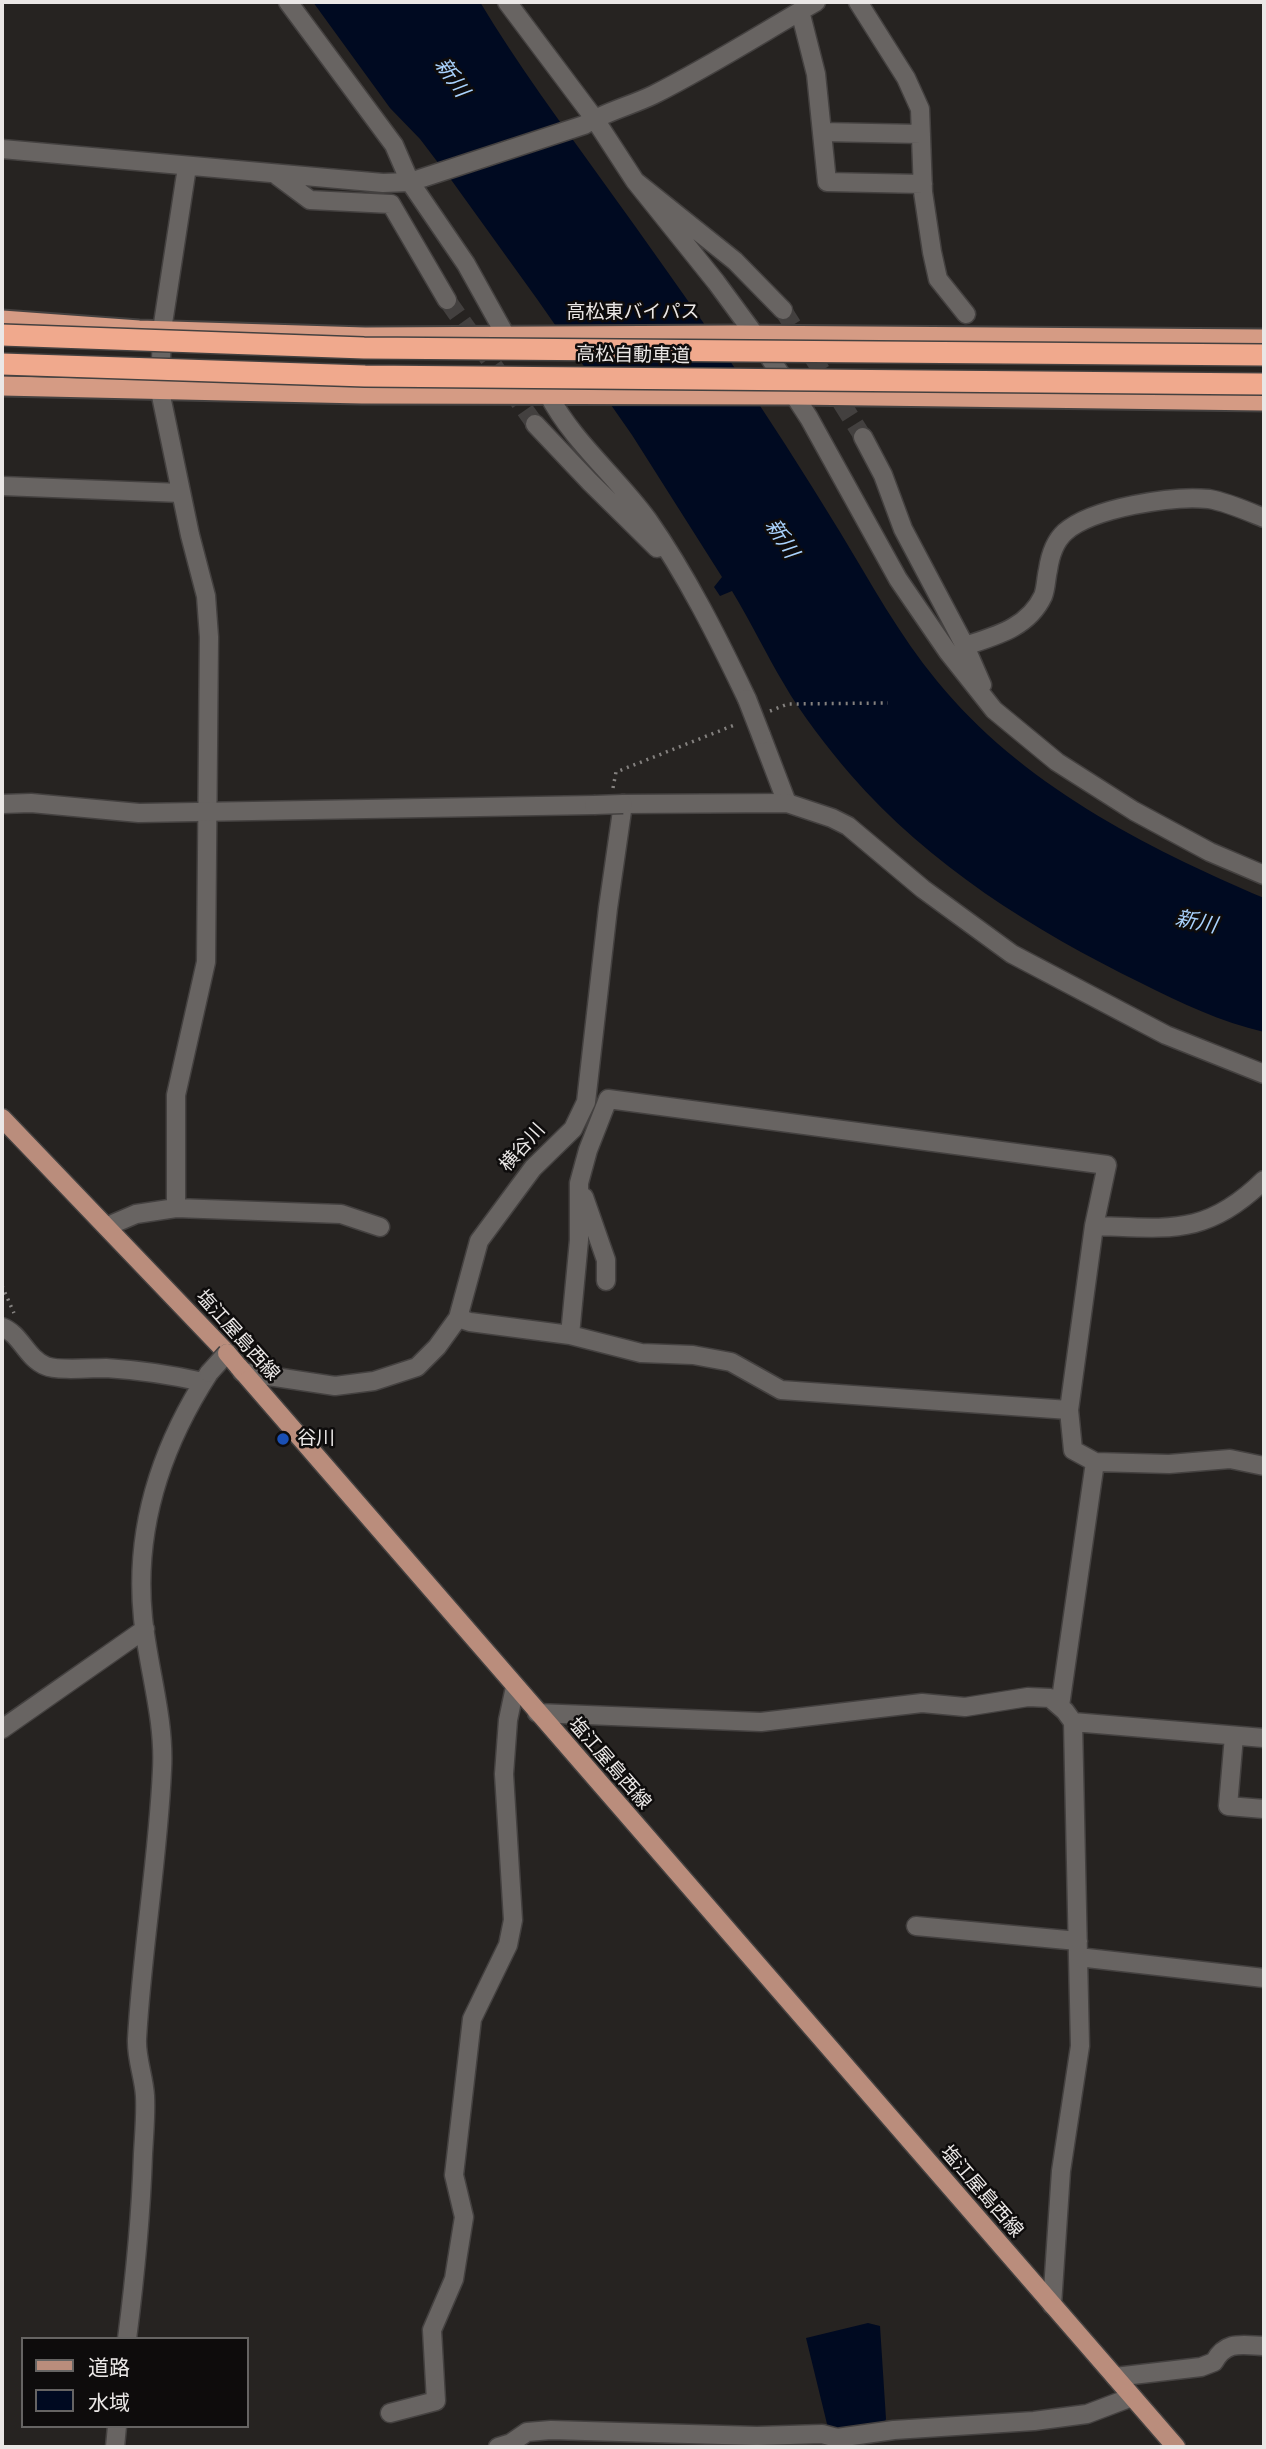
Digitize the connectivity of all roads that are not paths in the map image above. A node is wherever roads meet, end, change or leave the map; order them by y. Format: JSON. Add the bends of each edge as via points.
{"nodes":[{"id":1,"x":288,"y":2,"type":"edge"},
{"id":2,"x":507,"y":2,"type":"edge"},
{"id":3,"x":858,"y":2,"type":"edge"},
{"id":4,"x":808,"y":6,"type":"edge"},
{"id":5,"x":589,"y":122,"type":"junction"},
{"id":6,"x":822,"y":132,"type":"junction"},
{"id":7,"x":921,"y":134,"type":"junction"},
{"id":8,"x":2,"y":149,"type":"edge"},
{"id":9,"x":187,"y":167,"type":"junction"},
{"id":10,"x":275,"y":174,"type":"junction"},
{"id":11,"x":417,"y":180,"type":"junction"},
{"id":12,"x":635,"y":181,"type":"junction"},
{"id":13,"x":923,"y":184,"type":"junction"},
{"id":14,"x":447,"y":300,"type":"tunnel mouth"},
{"id":15,"x":783,"y":310,"type":"tunnel mouth"},
{"id":16,"x":966,"y":314,"type":"dead end"},
{"id":17,"x":2,"y":320,"type":"edge"},
{"id":18,"x":162,"y":330,"type":"junction"},
{"id":19,"x":2,"y":335,"type":"edge"},
{"id":20,"x":755,"y":335,"type":"junction"},
{"id":21,"x":506,"y":336,"type":"junction"},
{"id":22,"x":1264,"y":339,"type":"edge"},
{"id":23,"x":1264,"y":355,"type":"edge"},
{"id":24,"x":2,"y":364,"type":"edge"},
{"id":25,"x":1264,"y":384,"type":"edge"},
{"id":26,"x":2,"y":386,"type":"edge"},
{"id":27,"x":160,"y":391,"type":"junction"},
{"id":28,"x":554,"y":394,"type":"junction"},
{"id":29,"x":793,"y":395,"type":"junction"},
{"id":30,"x":1264,"y":401,"type":"edge"},
{"id":31,"x":535,"y":424,"type":"tunnel mouth"},
{"id":32,"x":863,"y":437,"type":"tunnel mouth"},
{"id":33,"x":2,"y":486,"type":"edge"},
{"id":34,"x":181,"y":493,"type":"junction"},
{"id":35,"x":1264,"y":518,"type":"edge"},
{"id":36,"x":679,"y":569,"type":"junction"},
{"id":37,"x":965,"y":646,"type":"junction"},
{"id":38,"x":994,"y":710,"type":"junction"},
{"id":39,"x":617,"y":801,"type":"junction"},
{"id":40,"x":787,"y":803,"type":"junction"},
{"id":41,"x":2,"y":804,"type":"edge"},
{"id":42,"x":207,"y":812,"type":"junction"},
{"id":43,"x":1264,"y":875,"type":"edge"},
{"id":44,"x":1264,"y":1074,"type":"edge"},
{"id":45,"x":586,"y":1102,"type":"junction"},
{"id":46,"x":2,"y":1118,"type":"edge"},
{"id":47,"x":1264,"y":1180,"type":"edge"},
{"id":48,"x":579,"y":1183,"type":"junction"},
{"id":49,"x":176,"y":1208,"type":"junction"},
{"id":50,"x":108,"y":1226,"type":"junction"},
{"id":51,"x":1094,"y":1226,"type":"junction"},
{"id":52,"x":380,"y":1227,"type":"dead end"},
{"id":53,"x":606,"y":1281,"type":"dead end"},
{"id":54,"x":457,"y":1318,"type":"junction"},
{"id":55,"x":8,"y":1321,"type":"edge"},
{"id":56,"x":570,"y":1335,"type":"junction"},
{"id":57,"x":235,"y":1364,"type":"junction"},
{"id":58,"x":206,"y":1378,"type":"junction"},
{"id":59,"x":1069,"y":1409,"type":"junction"},
{"id":60,"x":1096,"y":1462,"type":"junction"},
{"id":61,"x":1264,"y":1466,"type":"edge"},
{"id":62,"x":145,"y":1629,"type":"junction"},
{"id":63,"x":515,"y":1687,"type":"junction"},
{"id":64,"x":1060,"y":1706,"type":"junction"},
{"id":65,"x":537,"y":1713,"type":"junction"},
{"id":66,"x":1073,"y":1723,"type":"junction"},
{"id":67,"x":2,"y":1729,"type":"edge"},
{"id":68,"x":1234,"y":1736,"type":"junction"},
{"id":69,"x":1264,"y":1738,"type":"edge"},
{"id":70,"x":1264,"y":1809,"type":"edge"},
{"id":71,"x":916,"y":1926,"type":"dead end"},
{"id":72,"x":1078,"y":1949,"type":"junction"},
{"id":73,"x":1264,"y":1978,"type":"edge"},
{"id":74,"x":1052,"y":2305,"type":"junction"},
{"id":75,"x":127,"y":2337,"type":"edge"},
{"id":76,"x":1264,"y":2346,"type":"edge"},
{"id":77,"x":1115,"y":2377,"type":"junction"},
{"id":78,"x":1132,"y":2397,"type":"junction"},
{"id":79,"x":390,"y":2413,"type":"dead end"},
{"id":80,"x":117,"y":2428,"type":"edge"},
{"id":81,"x":115,"y":2447,"type":"edge"},
{"id":82,"x":498,"y":2447,"type":"edge"},
{"id":83,"x":1176,"y":2447,"type":"edge"}],
"edges":[{"from":1,"to":11,"type":"street"},
{"from":2,"to":5,"type":"street"},
{"from":3,"to":7,"type":"street","via":[[906,78],[920,109]]},
{"from":4,"to":5,"type":"street","via":[[691,75]]},
{"from":4,"to":6,"type":"street"},
{"from":5,"to":11,"type":"street"},
{"from":5,"to":12,"type":"street"},
{"from":6,"to":7,"type":"street"},
{"from":6,"to":13,"type":"street","via":[[827,182]]},
{"from":7,"to":13,"type":"street"},
{"from":8,"to":9,"type":"street"},
{"from":9,"to":10,"type":"street"},
{"from":9,"to":18,"type":"street"},
{"from":10,"to":11,"type":"street","via":[[383,183]]},
{"from":10,"to":14,"type":"street","via":[[310,200],[391,204]]},
{"from":11,"to":21,"type":"street"},
{"from":12,"to":15,"type":"street","via":[[735,261]]},
{"from":12,"to":20,"type":"street"},
{"from":13,"to":16,"type":"street","via":[[938,279]]},
{"from":17,"to":18,"type":"highway","name":"高松東バイパス"},
{"from":18,"to":21,"type":"highway","name":"高松東バイパス"},
{"from":18,"to":27,"type":"street"},
{"from":19,"to":23,"type":"highway","name":"高松自動車道","bridge":true,"via":[[364,348]]},
{"from":20,"to":21,"type":"highway","name":"高松東バイパス"},
{"from":20,"to":22,"type":"highway","name":"高松東バイパス"},
{"from":20,"to":29,"type":"street"},
{"from":24,"to":25,"type":"highway","name":"高松自動車道","bridge":true,"via":[[365,376]]},
{"from":26,"to":27,"type":"highway"},
{"from":27,"to":28,"type":"highway"},
{"from":27,"to":34,"type":"street"},
{"from":28,"to":29,"type":"highway"},
{"from":28,"to":36,"type":"street","via":[[560,417],[647,519]]},
{"from":29,"to":30,"type":"highway"},
{"from":29,"to":38,"type":"street","via":[[898,579]]},
{"from":31,"to":36,"type":"street"},
{"from":32,"to":37,"type":"street","via":[[903,529]]},
{"from":33,"to":34,"type":"street"},
{"from":34,"to":42,"type":"street","via":[[206,596]]},
{"from":35,"to":37,"type":"street","via":[[1210,499],[1169,498],[1086,520],[1065,532],[1051,552],[1044,595],[1027,618],[1005,633]]},
{"from":36,"to":40,"type":"street","bridge":true,"via":[[747,699]]},
{"from":37,"to":38,"type":"street"},
{"from":38,"to":43,"type":"street","via":[[1057,762],[1134,811]]},
{"from":39,"to":40,"type":"street"},
{"from":39,"to":42,"type":"street","bridge":true},
{"from":39,"to":45,"type":"street"},
{"from":40,"to":44,"type":"street","via":[[849,826],[923,889],[1013,954],[1166,1035]]},
{"from":41,"to":42,"type":"street","via":[[139,813]]},
{"from":42,"to":49,"type":"street","via":[[206,962],[176,1095]]},
{"from":45,"to":48,"type":"street","via":[[574,1167]]},
{"from":45,"to":54,"type":"street","via":[[573,1129],[533,1168],[479,1241]]},
{"from":46,"to":50,"type":"main road","name":"塩江屋島西線"},
{"from":47,"to":51,"type":"street","via":[[1217,1216],[1179,1228]]},
{"from":48,"to":51,"type":"street","via":[[608,1099],[1107,1165]]},
{"from":48,"to":53,"type":"street","via":[[606,1260]]},
{"from":48,"to":56,"type":"street"},
{"from":49,"to":50,"type":"street","via":[[136,1214]]},
{"from":49,"to":52,"type":"street","via":[[341,1214]]},
{"from":50,"to":57,"type":"main road","name":"塩江屋島西線"},
{"from":51,"to":59,"type":"street"},
{"from":54,"to":56,"type":"street"},
{"from":54,"to":57,"type":"street","via":[[417,1367],[374,1381],[335,1386]]},
{"from":55,"to":58,"type":"street","via":[[30,1356],[47,1367]]},
{"from":56,"to":59,"type":"street","via":[[641,1353],[731,1362],[781,1390]]},
{"from":57,"to":58,"type":"street","bridge":true},
{"from":57,"to":63,"type":"main road","name":"塩江屋島西線"},
{"from":58,"to":62,"type":"street","via":[[176,1432],[147,1516],[141,1578]]},
{"from":59,"to":60,"type":"street","via":[[1073,1450]]},
{"from":60,"to":61,"type":"street","via":[[1169,1464],[1230,1459]]},
{"from":60,"to":64,"type":"street"},
{"from":62,"to":67,"type":"street"},
{"from":62,"to":75,"type":"street","via":[[163,1768],[137,2043],[145,2107],[141,2224]]},
{"from":63,"to":65,"type":"main road","name":"塩江屋島西線"},
{"from":63,"to":79,"type":"street","via":[[504,1774],[513,1920],[508,1945],[471,2019],[453,2175],[464,2217],[454,2279],[432,2330],[436,2401]]},
{"from":64,"to":65,"type":"street","via":[[1050,1698],[1028,1697],[965,1707],[922,1703],[761,1722]]},
{"from":64,"to":66,"type":"street"},
{"from":65,"to":74,"type":"main road","name":"塩江屋島西線"},
{"from":66,"to":68,"type":"street"},
{"from":66,"to":72,"type":"street"},
{"from":68,"to":69,"type":"street"},
{"from":68,"to":70,"type":"street","via":[[1228,1806]]},
{"from":71,"to":72,"type":"street"},
{"from":72,"to":73,"type":"street"},
{"from":72,"to":74,"type":"street","via":[[1080,2046],[1061,2171]]},
{"from":74,"to":77,"type":"main road","name":"塩江屋島西線"},
{"from":76,"to":77,"type":"street","via":[[1233,2345],[1201,2367]]},
{"from":77,"to":78,"type":"main road","name":"塩江屋島西線"},
{"from":78,"to":82,"type":"street","via":[[1073,2416],[837,2438],[821,2434],[551,2431],[527,2432]]},
{"from":78,"to":83,"type":"main road","name":"塩江屋島西線"},
{"from":80,"to":81,"type":"street"}]}
